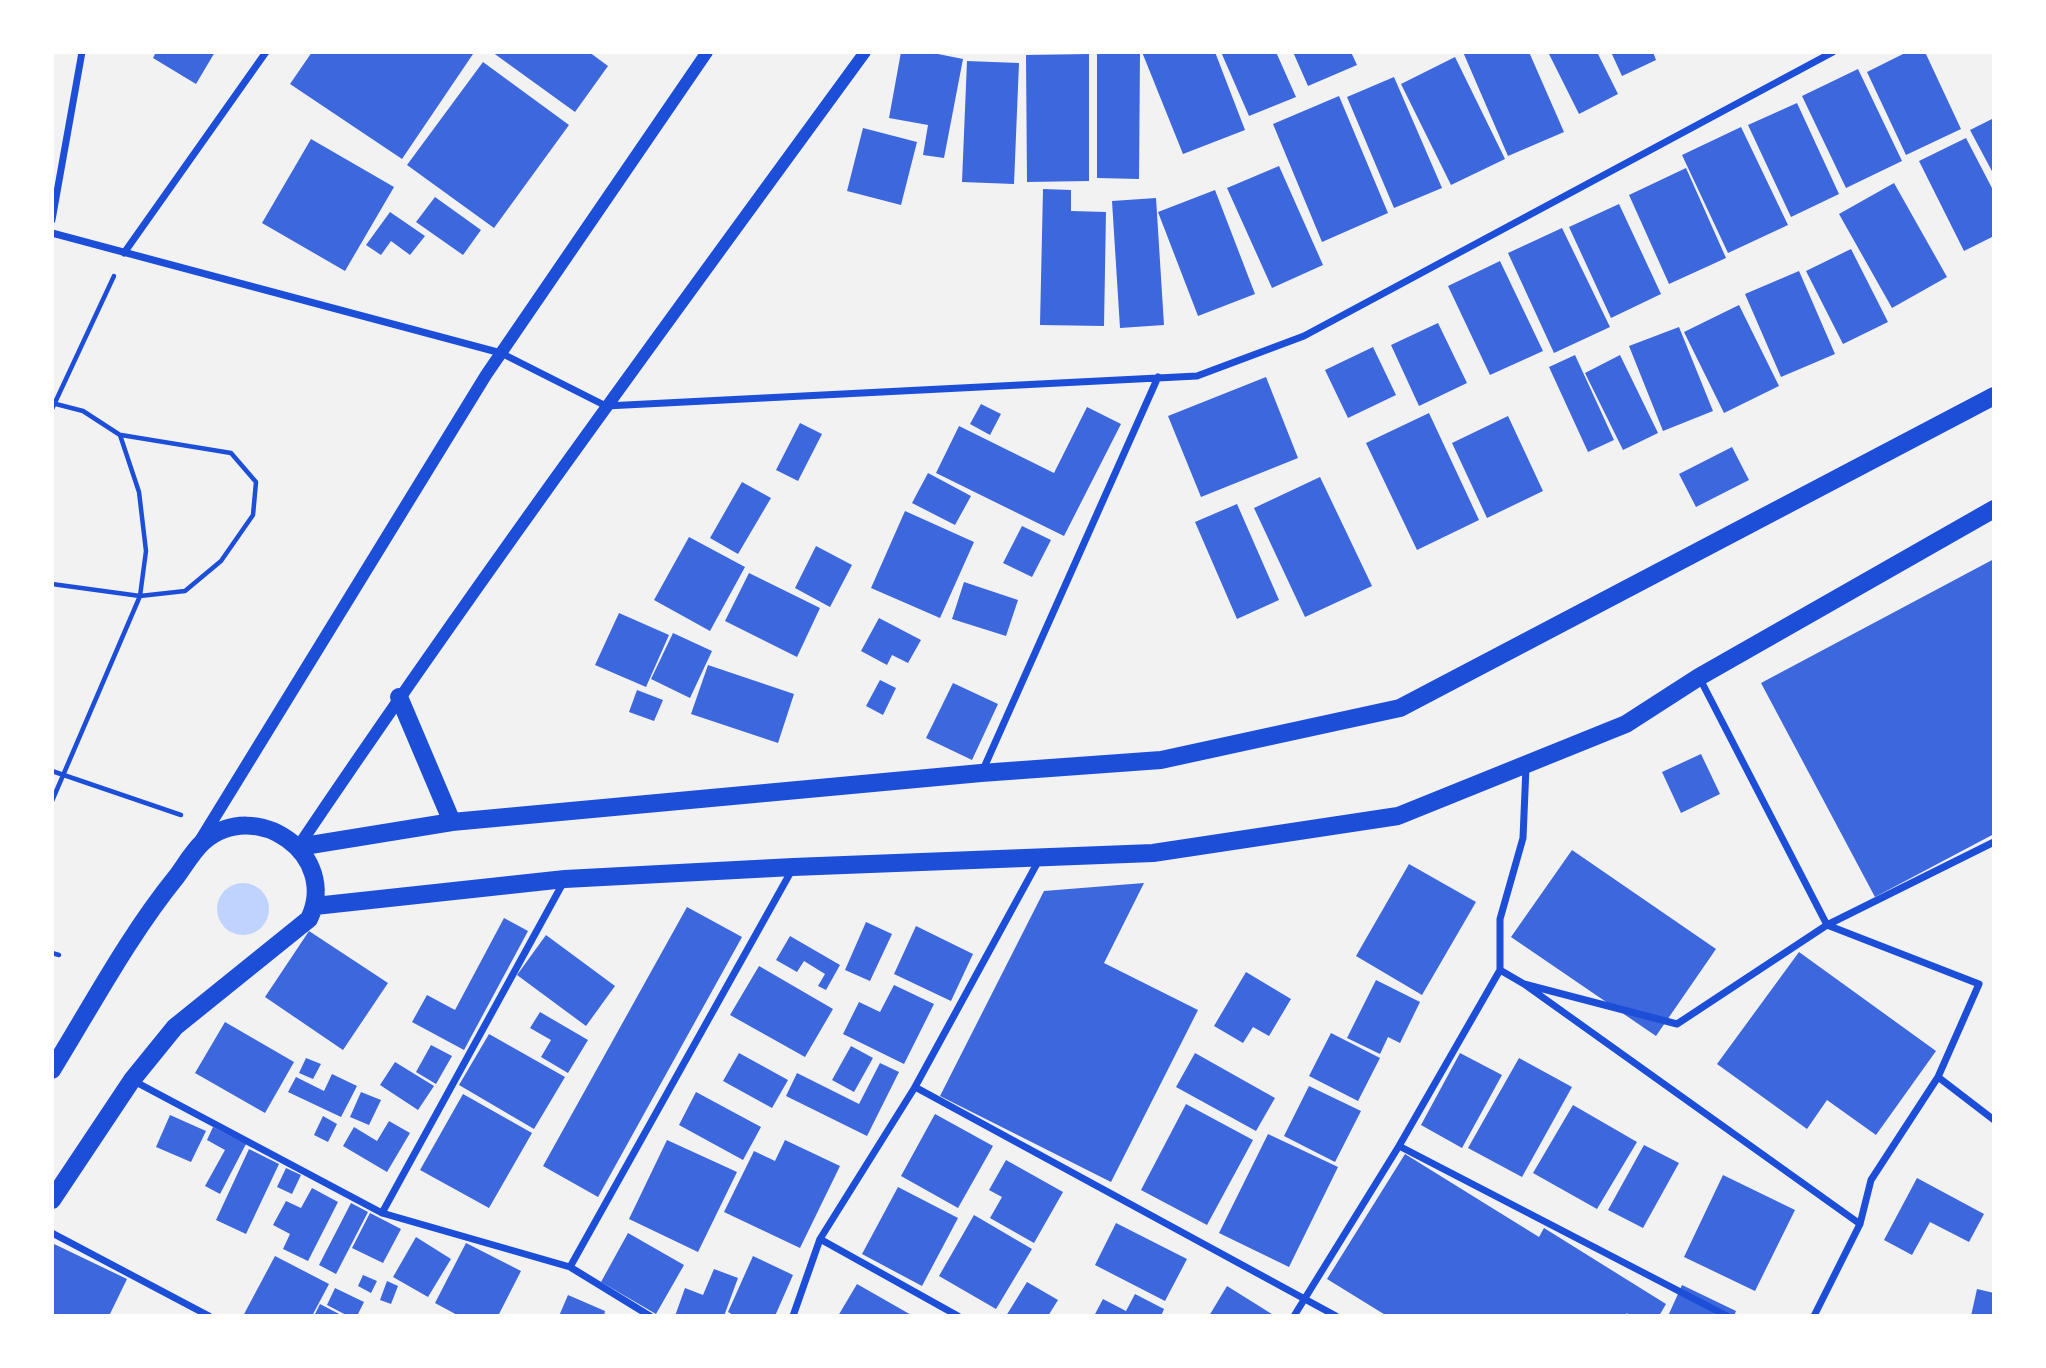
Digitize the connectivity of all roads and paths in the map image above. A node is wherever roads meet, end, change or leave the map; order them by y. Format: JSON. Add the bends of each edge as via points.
{"nodes":[{"id":1,"x":82,"y":52,"type":"edge"},
{"id":2,"x":266,"y":52,"type":"edge"},
{"id":3,"x":707,"y":52,"type":"edge"},
{"id":4,"x":865,"y":52,"type":"edge"},
{"id":5,"x":1833,"y":52,"type":"edge"},
{"id":6,"x":52,"y":220,"type":"edge"},
{"id":7,"x":52,"y":233,"type":"edge"},
{"id":8,"x":124,"y":253,"type":"junction"},
{"id":9,"x":501,"y":352,"type":"junction"},
{"id":10,"x":1158,"y":377,"type":"junction"},
{"id":11,"x":1993,"y":396,"type":"edge"},
{"id":12,"x":53,"y":405,"type":"edge"},
{"id":13,"x":606,"y":406,"type":"junction"},
{"id":14,"x":120,"y":435,"type":"junction"},
{"id":15,"x":1993,"y":509,"type":"edge"},
{"id":16,"x":52,"y":583,"type":"edge"},
{"id":17,"x":140,"y":596,"type":"junction"},
{"id":18,"x":1699,"y":677,"type":"junction"},
{"id":19,"x":399,"y":697,"type":"junction"},
{"id":20,"x":1527,"y":764,"type":"junction"},
{"id":21,"x":52,"y":771,"type":"edge"},
{"id":22,"x":981,"y":773,"type":"junction"},
{"id":23,"x":64,"y":775,"type":"junction"},
{"id":24,"x":52,"y":802,"type":"edge"},
{"id":25,"x":452,"y":822,"type":"junction"},
{"id":26,"x":210,"y":825,"type":"junction"},
{"id":27,"x":1993,"y":842,"type":"edge"},
{"id":28,"x":298,"y":847,"type":"junction"},
{"id":29,"x":1040,"y":858,"type":"junction"},
{"id":30,"x":189,"y":861,"type":"junction"},
{"id":31,"x":793,"y":867,"type":"junction"},
{"id":32,"x":565,"y":879,"type":"junction"},
{"id":33,"x":315,"y":905,"type":"junction"},
{"id":34,"x":1827,"y":925,"type":"junction"},
{"id":35,"x":52,"y":953,"type":"edge"},
{"id":36,"x":59,"y":956,"type":"dead end"},
{"id":37,"x":1500,"y":970,"type":"junction"},
{"id":38,"x":1524,"y":984,"type":"junction"},
{"id":39,"x":52,"y":1070,"type":"edge"},
{"id":40,"x":1938,"y":1077,"type":"junction"},
{"id":41,"x":132,"y":1080,"type":"junction"},
{"id":42,"x":915,"y":1087,"type":"junction"},
{"id":43,"x":1993,"y":1120,"type":"edge"},
{"id":44,"x":1399,"y":1146,"type":"junction"},
{"id":45,"x":52,"y":1200,"type":"edge"},
{"id":46,"x":382,"y":1213,"type":"junction"},
{"id":47,"x":1860,"y":1224,"type":"junction"},
{"id":48,"x":52,"y":1233,"type":"edge"},
{"id":49,"x":820,"y":1239,"type":"junction"},
{"id":50,"x":570,"y":1267,"type":"junction"},
{"id":51,"x":1305,"y":1299,"type":"junction"},
{"id":52,"x":209,"y":1315,"type":"edge"},
{"id":53,"x":650,"y":1315,"type":"edge"},
{"id":54,"x":793,"y":1315,"type":"edge"},
{"id":55,"x":958,"y":1315,"type":"edge"},
{"id":56,"x":1294,"y":1315,"type":"edge"},
{"id":57,"x":1336,"y":1315,"type":"edge"},
{"id":58,"x":1727,"y":1315,"type":"edge"},
{"id":59,"x":1814,"y":1315,"type":"edge"}],
"edges":[{"from":1,"to":6,"type":"street"},
{"from":2,"to":8,"type":"street"},
{"from":3,"to":9,"type":"street"},
{"from":4,"to":13,"type":"street"},
{"from":5,"to":10,"type":"street","via":[[1304,336],[1197,376]]},
{"from":7,"to":8,"type":"street"},
{"from":8,"to":9,"type":"street"},
{"from":8,"to":12,"type":"path"},
{"from":9,"to":13,"type":"street"},
{"from":9,"to":26,"type":"street"},
{"from":10,"to":13,"type":"street"},
{"from":10,"to":22,"type":"street"},
{"from":11,"to":22,"type":"main road","via":[[1400,708],[1161,760]]},
{"from":12,"to":14,"type":"path","via":[[83,411]]},
{"from":13,"to":19,"type":"street"},
{"from":14,"to":17,"type":"path","via":[[139,492],[146,551]]},
{"from":14,"to":17,"type":"path","via":[[231,453],[256,482],[253,515],[221,561],[185,591]]},
{"from":15,"to":18,"type":"main road"},
{"from":16,"to":17,"type":"path"},
{"from":17,"to":23,"type":"path"},
{"from":18,"to":20,"type":"main road","via":[[1626,724]]},
{"from":18,"to":34,"type":"street"},
{"from":19,"to":25,"type":"main road"},
{"from":19,"to":28,"type":"street"},
{"from":20,"to":29,"type":"main road","via":[[1398,816],[1153,853]]},
{"from":20,"to":37,"type":"street","via":[[1523,838],[1500,919]]},
{"from":21,"to":23,"type":"path"},
{"from":22,"to":25,"type":"main road"},
{"from":23,"to":24,"type":"path"},
{"from":23,"to":26,"type":"path"},
{"from":25,"to":28,"type":"main road"},
{"from":26,"to":30,"type":"street"},
{"from":27,"to":34,"type":"street"},
{"from":28,"to":30,"type":"main road","via":[[281,833],[239,825],[219,831],[201,844]]},
{"from":28,"to":33,"type":"main road","via":[[315,885]]},
{"from":29,"to":31,"type":"main road"},
{"from":29,"to":42,"type":"street"},
{"from":30,"to":39,"type":"main road","via":[[155,903]]},
{"from":31,"to":32,"type":"main road"},
{"from":31,"to":50,"type":"street"},
{"from":32,"to":33,"type":"main road"},
{"from":32,"to":46,"type":"street"},
{"from":33,"to":41,"type":"main road","via":[[297,930],[175,1027]]},
{"from":34,"to":38,"type":"street","via":[[1677,1024]]},
{"from":34,"to":40,"type":"street","via":[[1979,984]]},
{"from":35,"to":36,"type":"path"},
{"from":37,"to":38,"type":"street"},
{"from":37,"to":44,"type":"street"},
{"from":38,"to":47,"type":"street"},
{"from":40,"to":43,"type":"street"},
{"from":40,"to":47,"type":"street","via":[[1871,1180]]},
{"from":41,"to":45,"type":"main road"},
{"from":41,"to":46,"type":"street"},
{"from":42,"to":49,"type":"street"},
{"from":42,"to":51,"type":"street"},
{"from":44,"to":51,"type":"street"},
{"from":44,"to":58,"type":"street"},
{"from":46,"to":50,"type":"street"},
{"from":47,"to":59,"type":"street"},
{"from":48,"to":52,"type":"street"},
{"from":49,"to":54,"type":"street"},
{"from":49,"to":55,"type":"street"},
{"from":50,"to":53,"type":"street"},
{"from":51,"to":56,"type":"street"},
{"from":51,"to":57,"type":"street"}]}
